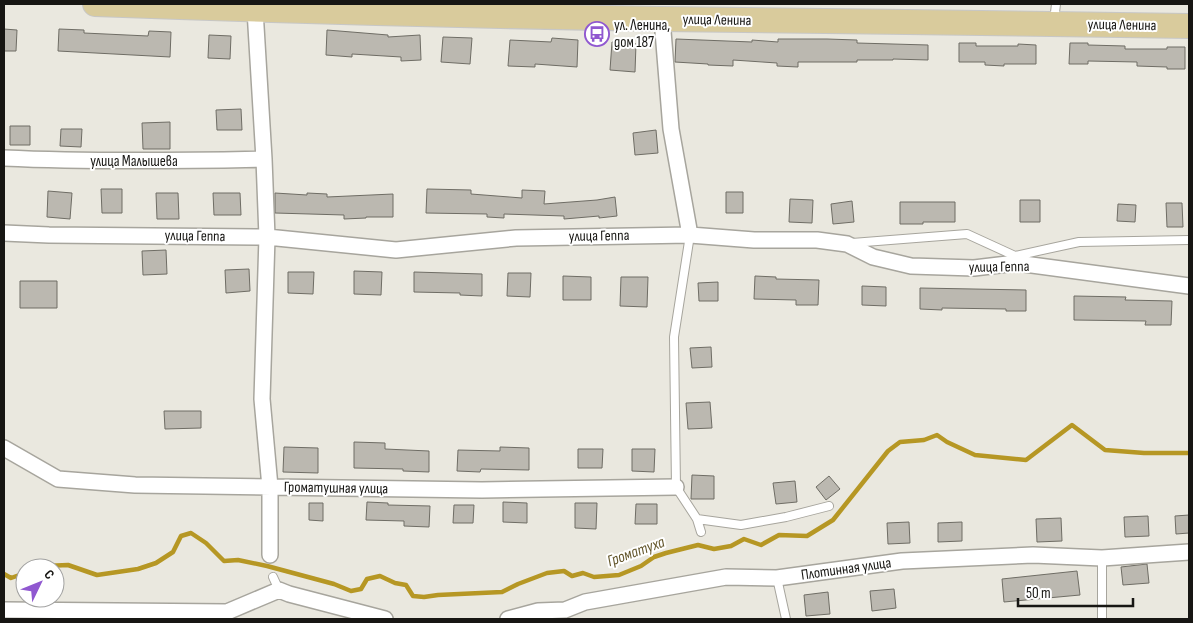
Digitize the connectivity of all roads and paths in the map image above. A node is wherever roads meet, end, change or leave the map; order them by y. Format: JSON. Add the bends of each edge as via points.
{"nodes":[{"id":1,"x":95,"y":4,"type":"edge"},
{"id":2,"x":254,"y":7,"type":"edge"},
{"id":3,"x":1055,"y":13,"type":"edge"},
{"id":4,"x":662,"y":15,"type":"junction"},
{"id":5,"x":1189,"y":26,"type":"edge"},
{"id":6,"x":4,"y":158,"type":"edge"},
{"id":7,"x":264,"y":159,"type":"junction"},
{"id":8,"x":4,"y":233,"type":"edge"},
{"id":9,"x":690,"y":234,"type":"junction"},
{"id":10,"x":267,"y":237,"type":"junction"},
{"id":11,"x":1189,"y":240,"type":"edge"},
{"id":12,"x":847,"y":244,"type":"junction"},
{"id":13,"x":1015,"y":260,"type":"junction"},
{"id":14,"x":1189,"y":286,"type":"edge"},
{"id":15,"x":4,"y":448,"type":"edge"},
{"id":16,"x":270,"y":487,"type":"junction"},
{"id":17,"x":676,"y":487,"type":"junction"},
{"id":18,"x":829,"y":506,"type":"dead end"},
{"id":19,"x":697,"y":519,"type":"junction"},
{"id":20,"x":701,"y":532,"type":"dead end"},
{"id":21,"x":1189,"y":552,"type":"edge"},
{"id":22,"x":270,"y":555,"type":"dead end"},
{"id":23,"x":1102,"y":558,"type":"junction"},
{"id":24,"x":777,"y":578,"type":"junction"},
{"id":25,"x":4,"y":610,"type":"edge"},
{"id":26,"x":385,"y":619,"type":"edge"},
{"id":27,"x":508,"y":619,"type":"edge"},
{"id":28,"x":786,"y":619,"type":"edge"},
{"id":29,"x":1102,"y":619,"type":"edge"}],
"edges":[{"from":1,"to":2,"type":"main road","name":"улица Ленина"},
{"from":2,"to":4,"type":"main road","name":"улица Ленина"},
{"from":2,"to":7,"type":"street"},
{"from":3,"to":4,"type":"main road","name":"улица Ленина"},
{"from":3,"to":5,"type":"main road","name":"улица Ленина"},
{"from":4,"to":9,"type":"street","via":[[671,129]]},
{"from":6,"to":7,"type":"street","name":"улица Малышева","via":[[148,162]]},
{"from":7,"to":10,"type":"street"},
{"from":8,"to":10,"type":"street","name":"улица Геппа"},
{"from":9,"to":10,"type":"street","name":"улица Геппа","via":[[516,238],[396,250]]},
{"from":9,"to":12,"type":"street","name":"улица Геппа"},
{"from":9,"to":17,"type":"lane","via":[[674,337]]},
{"from":10,"to":16,"type":"street","via":[[262,399]]},
{"from":11,"to":13,"type":"lane","via":[[1079,242]]},
{"from":12,"to":13,"type":"street","name":"улица Геппа","via":[[873,257],[911,266],[974,268]]},
{"from":12,"to":13,"type":"lane","via":[[966,234]]},
{"from":13,"to":14,"type":"street","name":"улица Геппа"},
{"from":15,"to":16,"type":"street","name":"Громатушная улица","via":[[58,479],[135,485]]},
{"from":16,"to":17,"type":"street","name":"Громатушная улица","via":[[482,490]]},
{"from":16,"to":22,"type":"street"},
{"from":17,"to":19,"type":"lane"},
{"from":18,"to":19,"type":"lane","via":[[741,525]]},
{"from":19,"to":20,"type":"lane"},
{"from":21,"to":23,"type":"street","name":"Плотинная улица"},
{"from":23,"to":24,"type":"street","name":"Плотинная улица","via":[[1033,555],[902,561]]},
{"from":23,"to":29,"type":"lane"},
{"from":24,"to":27,"type":"street","name":"Плотинная улица","via":[[726,577]]},
{"from":24,"to":28,"type":"lane"},
{"from":25,"to":26,"type":"street","via":[[227,612],[276,584]]}]}
